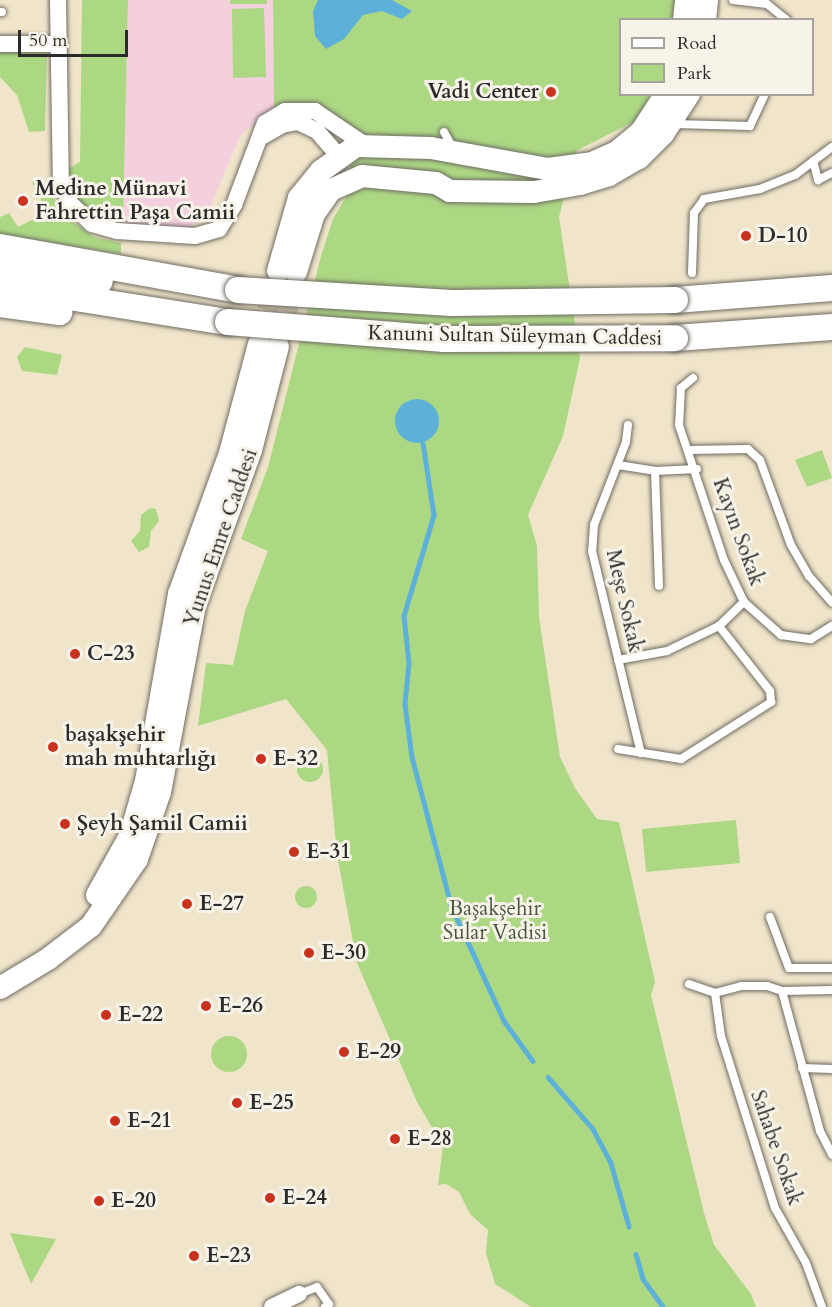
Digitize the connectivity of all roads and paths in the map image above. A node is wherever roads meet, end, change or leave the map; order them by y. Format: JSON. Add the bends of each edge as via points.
{"nodes":[{"id":1,"x":58,"y":0,"type":"edge"},
{"id":2,"x":686,"y":0,"type":"edge"},
{"id":3,"x":707,"y":0,"type":"edge"},
{"id":4,"x":733,"y":0,"type":"edge"},
{"id":5,"x":684,"y":18,"type":"edge"},
{"id":6,"x":705,"y":18,"type":"edge"},
{"id":7,"x":784,"y":18,"type":"edge"},
{"id":8,"x":0,"y":44,"type":"edge"},
{"id":9,"x":57,"y":44,"type":"junction"},
{"id":10,"x":665,"y":96,"type":"edge"},
{"id":11,"x":688,"y":96,"type":"edge"},
{"id":12,"x":764,"y":96,"type":"edge"},
{"id":13,"x":670,"y":124,"type":"junction"},
{"id":14,"x":444,"y":132,"type":"dead end"},
{"id":15,"x":255,"y":142,"type":"junction"},
{"id":16,"x":366,"y":145,"type":"junction"},
{"id":17,"x":832,"y":147,"type":"edge"},
{"id":18,"x":457,"y":154,"type":"junction"},
{"id":19,"x":339,"y":156,"type":"junction"},
{"id":20,"x":813,"y":161,"type":"junction"},
{"id":21,"x":519,"y":165,"type":"junction"},
{"id":22,"x":832,"y":173,"type":"edge"},
{"id":23,"x":362,"y":176,"type":"junction"},
{"id":24,"x":436,"y":183,"type":"junction"},
{"id":25,"x":460,"y":189,"type":"junction"},
{"id":26,"x":534,"y":192,"type":"junction"},
{"id":27,"x":0,"y":247,"type":"edge"},
{"id":28,"x":0,"y":265,"type":"edge"},
{"id":29,"x":692,"y":273,"type":"dead end"},
{"id":30,"x":0,"y":283,"type":"edge"},
{"id":31,"x":832,"y":288,"type":"edge"},
{"id":32,"x":238,"y":290,"type":"junction"},
{"id":33,"x":0,"y":303,"type":"edge"},
{"id":34,"x":228,"y":322,"type":"junction"},
{"id":35,"x":832,"y":327,"type":"edge"},
{"id":36,"x":693,"y":378,"type":"dead end"},
{"id":37,"x":628,"y":425,"type":"dead end"},
{"id":38,"x":688,"y":450,"type":"junction"},
{"id":39,"x":618,"y":465,"type":"junction"},
{"id":40,"x":697,"y":470,"type":"junction"},
{"id":41,"x":656,"y":471,"type":"junction"},
{"id":42,"x":659,"y":586,"type":"dead end"},
{"id":43,"x":744,"y":602,"type":"junction"},
{"id":44,"x":832,"y":602,"type":"edge"},
{"id":45,"x":718,"y":626,"type":"junction"},
{"id":46,"x":832,"y":626,"type":"edge"},
{"id":47,"x":618,"y":660,"type":"junction"},
{"id":48,"x":618,"y":749,"type":"dead end"},
{"id":49,"x":641,"y":753,"type":"junction"},
{"id":50,"x":770,"y":917,"type":"dead end"},
{"id":51,"x":832,"y":968,"type":"edge"},
{"id":52,"x":0,"y":973,"type":"edge"},
{"id":53,"x":689,"y":984,"type":"dead end"},
{"id":54,"x":0,"y":988,"type":"edge"},
{"id":55,"x":832,"y":990,"type":"edge"},
{"id":56,"x":782,"y":991,"type":"junction"},
{"id":57,"x":715,"y":993,"type":"junction"},
{"id":58,"x":802,"y":1068,"type":"junction"},
{"id":59,"x":832,"y":1069,"type":"edge"},
{"id":60,"x":832,"y":1155,"type":"edge"},
{"id":61,"x":299,"y":1294,"type":"joint"},
{"id":62,"x":272,"y":1307,"type":"edge"},
{"id":63,"x":325,"y":1307,"type":"edge"},
{"id":64,"x":822,"y":1307,"type":"edge"}],
"edges":[{"from":1,"to":9,"type":"street"},
{"from":2,"to":5,"type":"street"},
{"from":3,"to":6,"type":"street"},
{"from":4,"to":7,"type":"lane","via":[[767,4]]},
{"from":8,"to":9,"type":"street"},
{"from":9,"to":15,"type":"street","via":[[61,183],[70,203],[92,224],[117,231],[208,234],[228,219]]},
{"from":10,"to":21,"type":"street","via":[[641,132],[617,152],[592,164]]},
{"from":11,"to":13,"type":"street"},
{"from":12,"to":13,"type":"lane","via":[[750,126]]},
{"from":13,"to":26,"type":"street","via":[[639,158],[609,175]]},
{"from":14,"to":18,"type":"lane"},
{"from":15,"to":16,"type":"street","via":[[265,123],[285,111],[315,111]]},
{"from":15,"to":19,"type":"street","via":[[282,125],[298,122],[317,131]]},
{"from":16,"to":18,"type":"street","via":[[406,145]]},
{"from":16,"to":19,"type":"street"},
{"from":17,"to":20,"type":"lane"},
{"from":18,"to":21,"type":"street"},
{"from":18,"to":24,"type":"street","via":[[445,155],[436,162]]},
{"from":18,"to":25,"type":"street","via":[[466,160],[471,171],[468,182]]},
{"from":19,"to":23,"type":"street","via":[[349,170]]},
{"from":19,"to":23,"type":"street","via":[[309,182],[299,198],[287,272],[314,214],[331,190]]},
{"from":20,"to":22,"type":"lane","via":[[818,180]]},
{"from":20,"to":29,"type":"lane","via":[[795,175],[760,189],[704,199],[694,213]]},
{"from":21,"to":26,"type":"street"},
{"from":23,"to":24,"type":"street"},
{"from":24,"to":25,"type":"street","via":[[446,191]]},
{"from":25,"to":26,"type":"street"},
{"from":27,"to":32,"type":"main road"},
{"from":28,"to":32,"type":"main road","name":"Kanuni Sultan Süleyman Caddesi","via":[[84,280]]},
{"from":30,"to":34,"type":"main road","name":"Kanuni Sultan Süleyman Caddesi"},
{"from":31,"to":32,"type":"main road","name":"Kanuni Sultan Süleyman Caddesi","bridge":true,"via":[[675,300],[452,303]]},
{"from":33,"to":34,"type":"main road","via":[[136,323]]},
{"from":34,"to":35,"type":"main road","name":"Kanuni Sultan Süleyman Caddesi","bridge":true,"via":[[444,339],[675,338]]},
{"from":36,"to":38,"type":"lane","name":"Kayın Sokak","via":[[681,387],[679,425]]},
{"from":37,"to":39,"type":"lane","name":"Meşe Sokak"},
{"from":38,"to":40,"type":"lane","name":"Kayın Sokak"},
{"from":38,"to":44,"type":"lane","via":[[748,448],[760,460],[791,545],[809,576]]},
{"from":39,"to":41,"type":"lane"},
{"from":39,"to":47,"type":"lane","name":"Meşe Sokak","via":[[594,525],[592,551]]},
{"from":40,"to":41,"type":"lane"},
{"from":40,"to":43,"type":"lane","name":"Kayın Sokak","via":[[724,560]]},
{"from":41,"to":42,"type":"lane"},
{"from":43,"to":45,"type":"lane"},
{"from":43,"to":46,"type":"lane","name":"Kayın Sokak","via":[[782,635],[811,639]]},
{"from":45,"to":47,"type":"lane","via":[[667,651]]},
{"from":45,"to":49,"type":"lane","via":[[770,691],[771,702],[681,759]]},
{"from":47,"to":49,"type":"lane","name":"Meşe Sokak"},
{"from":48,"to":49,"type":"lane"},
{"from":50,"to":51,"type":"lane","via":[[789,968]]},
{"from":52,"to":54,"type":"street","name":"Yunus Emre Caddesi","via":[[44,946],[80,915],[108,878],[130,836],[146,781],[178,594],[268,345],[251,450],[195,605],[160,792],[137,859],[91,926],[48,959]]},
{"from":53,"to":57,"type":"lane"},
{"from":55,"to":56,"type":"lane"},
{"from":56,"to":57,"type":"lane","via":[[767,986],[741,986]]},
{"from":56,"to":58,"type":"lane"},
{"from":57,"to":64,"type":"lane","name":"Sahabe Sokak","via":[[721,1036],[775,1208],[806,1263]]},
{"from":58,"to":59,"type":"lane"},
{"from":58,"to":60,"type":"lane","via":[[820,1131]]},
{"from":61,"to":62,"type":"street"},
{"from":61,"to":63,"type":"lane","via":[[317,1287],[329,1304]]}]}
